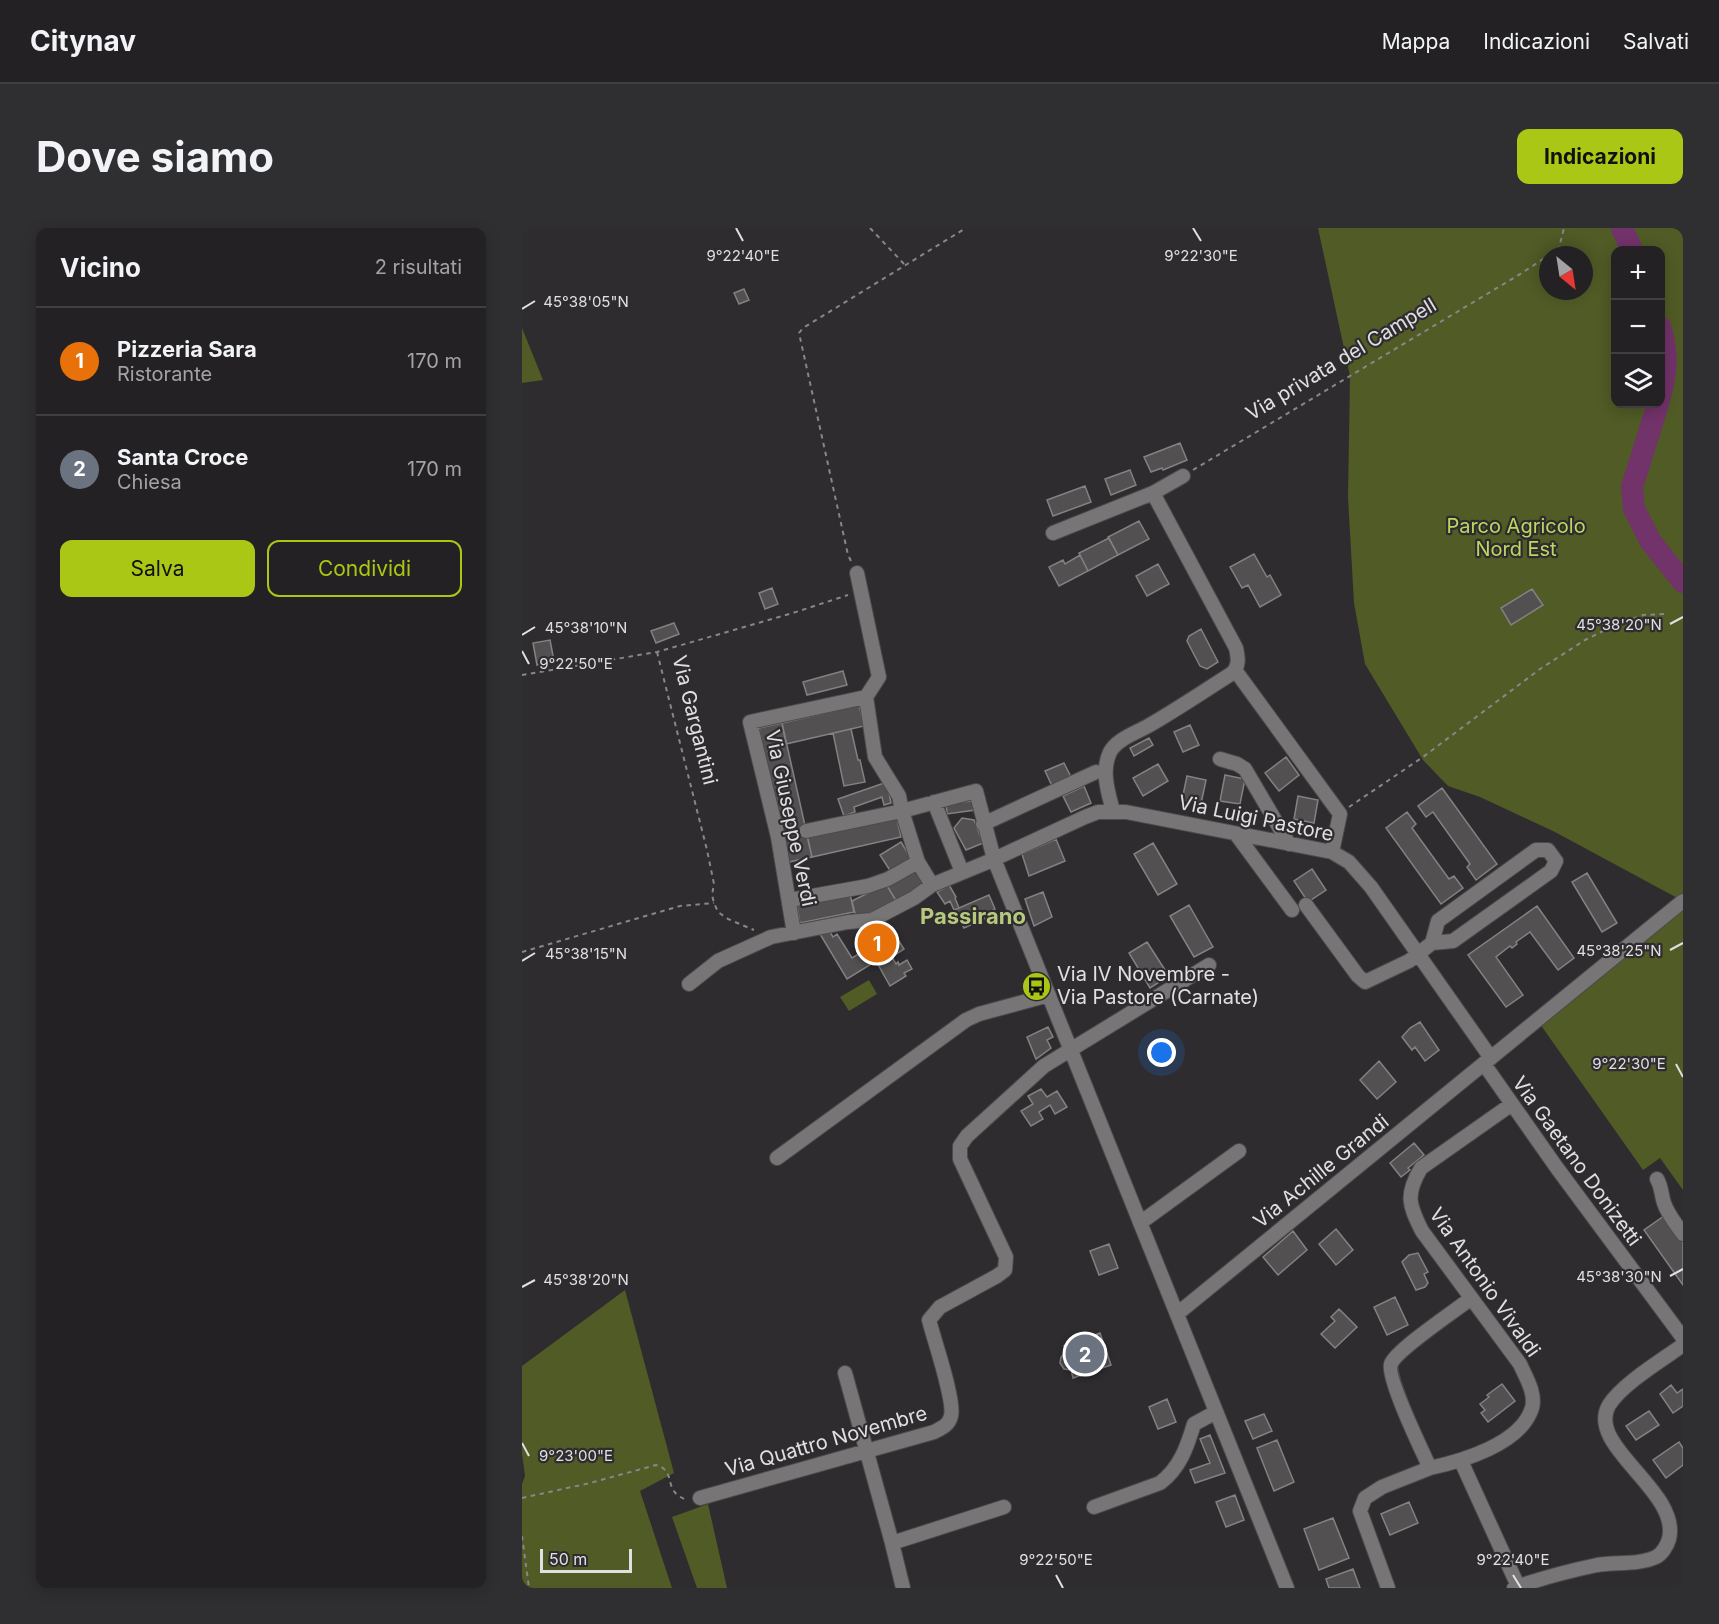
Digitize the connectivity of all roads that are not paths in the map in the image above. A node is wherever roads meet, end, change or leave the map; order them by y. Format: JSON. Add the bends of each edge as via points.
{"nodes":[{"id":1,"x":1183,"y":476,"type":"road end"},
{"id":2,"x":1153,"y":493,"type":"junction"},
{"id":3,"x":1053,"y":534,"type":"dead end"},
{"id":4,"x":857,"y":573,"type":"road end"},
{"id":5,"x":1235,"y":670,"type":"junction"},
{"id":6,"x":866,"y":697,"type":"junction"},
{"id":7,"x":1220,"y":759,"type":"dead end"},
{"id":8,"x":1096,"y":772,"type":"dead end"},
{"id":9,"x":934,"y":802,"type":"junction"},
{"id":10,"x":902,"y":811,"type":"junction"},
{"id":11,"x":1113,"y":811,"type":"junction"},
{"id":12,"x":983,"y":824,"type":"junction"},
{"id":13,"x":806,"y":831,"type":"tunnel mouth"},
{"id":14,"x":1236,"y":834,"type":"junction"},
{"id":15,"x":1289,"y":844,"type":"junction"},
{"id":16,"x":1332,"y":852,"type":"junction"},
{"id":17,"x":994,"y":859,"type":"junction"},
{"id":18,"x":918,"y":862,"type":"junction"},
{"id":19,"x":962,"y":872,"type":"junction"},
{"id":20,"x":932,"y":885,"type":"junction"},
{"id":21,"x":1472,"y":896,"type":"junction"},
{"id":22,"x":790,"y":900,"type":"junction"},
{"id":23,"x":1683,"y":901,"type":"edge"},
{"id":24,"x":1306,"y":905,"type":"dead end"},
{"id":25,"x":1292,"y":910,"type":"dead end"},
{"id":26,"x":1487,"y":916,"type":"junction"},
{"id":27,"x":794,"y":933,"type":"junction"},
{"id":28,"x":1432,"y":943,"type":"junction"},
{"id":29,"x":1418,"y":954,"type":"junction"},
{"id":30,"x":1209,"y":964,"type":"dead end"},
{"id":31,"x":689,"y":984,"type":"dead end"},
{"id":32,"x":1049,"y":995,"type":"junction"},
{"id":33,"x":1071,"y":1050,"type":"junction"},
{"id":34,"x":1487,"y":1061,"type":"junction"},
{"id":35,"x":1512,"y":1104,"type":"junction"},
{"id":36,"x":1239,"y":1151,"type":"dead end"},
{"id":37,"x":777,"y":1158,"type":"dead end"},
{"id":38,"x":1657,"y":1179,"type":"dead end"},
{"id":39,"x":1140,"y":1223,"type":"junction"},
{"id":40,"x":1683,"y":1234,"type":"edge"},
{"id":41,"x":1470,"y":1299,"type":"junction"},
{"id":42,"x":1177,"y":1314,"type":"junction"},
{"id":43,"x":1683,"y":1338,"type":"edge"},
{"id":44,"x":1683,"y":1345,"type":"edge"},
{"id":45,"x":845,"y":1373,"type":"dead end"},
{"id":46,"x":1216,"y":1412,"type":"junction"},
{"id":47,"x":866,"y":1451,"type":"junction"},
{"id":48,"x":1461,"y":1461,"type":"junction"},
{"id":49,"x":1430,"y":1468,"type":"junction"},
{"id":50,"x":700,"y":1498,"type":"road end"},
{"id":51,"x":1004,"y":1507,"type":"dead end"},
{"id":52,"x":1094,"y":1507,"type":"dead end"},
{"id":53,"x":892,"y":1543,"type":"junction"},
{"id":54,"x":1516,"y":1587,"type":"edge"},
{"id":55,"x":903,"y":1588,"type":"edge"},
{"id":56,"x":1287,"y":1588,"type":"edge"},
{"id":57,"x":1388,"y":1588,"type":"edge"}],
"edges":[{"from":1,"to":2,"type":"street"},
{"from":2,"to":3,"type":"street"},
{"from":2,"to":5,"type":"street","via":[[1236,648]]},
{"from":4,"to":6,"type":"street","via":[[879,677]]},
{"from":5,"to":11,"type":"street","via":[[1111,749],[1106,780]]},
{"from":5,"to":16,"type":"street","via":[[1340,814]]},
{"from":6,"to":10,"type":"street","via":[[875,758],[899,796]]},
{"from":6,"to":22,"type":"street","name":"Via Giuseppe Verdi","via":[[750,722],[781,836]]},
{"from":7,"to":15,"type":"street","via":[[1245,769]]},
{"from":8,"to":12,"type":"street"},
{"from":9,"to":10,"type":"street"},
{"from":9,"to":12,"type":"street","via":[[976,791]]},
{"from":9,"to":19,"type":"street"},
{"from":10,"to":13,"type":"street"},
{"from":10,"to":18,"type":"street"},
{"from":11,"to":14,"type":"street","name":"Via Luigi Pastore"},
{"from":11,"to":17,"type":"street","name":"Via Luigi Pastore","via":[[1084,816]]},
{"from":12,"to":17,"type":"street"},
{"from":14,"to":15,"type":"street","name":"Via Luigi Pastore"},
{"from":14,"to":25,"type":"street"},
{"from":15,"to":16,"type":"street","name":"Via Luigi Pastore"},
{"from":16,"to":29,"type":"street","name":"Via Luigi Pastore","via":[[1361,873]]},
{"from":17,"to":19,"type":"street","name":"Via Giuseppe Verdi"},
{"from":17,"to":32,"type":"street"},
{"from":18,"to":20,"type":"street"},
{"from":18,"to":22,"type":"street","via":[[868,886]]},
{"from":19,"to":20,"type":"street","name":"Via Giuseppe Verdi"},
{"from":20,"to":27,"type":"street","name":"Via Giuseppe Verdi","via":[[872,920]]},
{"from":21,"to":26,"type":"street"},
{"from":21,"to":26,"type":"street","via":[[1536,850],[1548,850],[1556,861],[1551,871]]},
{"from":21,"to":28,"type":"street","via":[[1438,921]]},
{"from":22,"to":27,"type":"street","name":"Via Giuseppe Verdi"},
{"from":23,"to":34,"type":"street"},
{"from":24,"to":29,"type":"street","via":[[1365,982]]},
{"from":26,"to":28,"type":"street","via":[[1453,940]]},
{"from":27,"to":31,"type":"street","name":"Via Giuseppe Verdi","via":[[771,937],[718,961]]},
{"from":28,"to":29,"type":"street"},
{"from":29,"to":34,"type":"street","name":"Via Luigi Pastore"},
{"from":30,"to":33,"type":"street","name":"Via Quattro Novembre"},
{"from":32,"to":33,"type":"street"},
{"from":32,"to":37,"type":"street","via":[[966,1020]]},
{"from":33,"to":39,"type":"street"},
{"from":33,"to":47,"type":"street","name":"Via Quattro Novembre","via":[[1044,1066],[960,1146],[960,1159],[1006,1257],[1005,1270],[940,1307],[929,1320],[951,1402],[951,1418],[934,1432]]},
{"from":34,"to":35,"type":"street","name":"Via Gaetano Donizetti"},
{"from":34,"to":42,"type":"street","name":"Via Achille Grandi"},
{"from":35,"to":41,"type":"street","name":"Via Antonio Vivaldi","via":[[1421,1168],[1409,1196],[1422,1231]]},
{"from":35,"to":43,"type":"street","name":"Via Gaetano Donizetti"},
{"from":36,"to":39,"type":"street"},
{"from":38,"to":40,"type":"street","via":[[1667,1211]]},
{"from":39,"to":42,"type":"street"},
{"from":41,"to":48,"type":"street","name":"Via Antonio Vivaldi","via":[[1520,1364],[1531,1388],[1532,1407],[1525,1422],[1509,1437]]},
{"from":41,"to":49,"type":"street","via":[[1391,1363],[1401,1400]]},
{"from":42,"to":46,"type":"street"},
{"from":44,"to":54,"type":"street","via":[[1622,1389],[1608,1406],[1606,1419],[1608,1435],[1657,1496],[1667,1516],[1672,1528],[1667,1545],[1658,1556],[1647,1560],[1596,1566]]},
{"from":45,"to":47,"type":"street"},
{"from":46,"to":52,"type":"street","via":[[1194,1424],[1180,1462],[1169,1476],[1160,1483]]},
{"from":46,"to":56,"type":"street"},
{"from":47,"to":50,"type":"street","name":"Via Quattro Novembre"},
{"from":47,"to":53,"type":"street"},
{"from":48,"to":49,"type":"street","name":"Via Antonio Vivaldi"},
{"from":48,"to":54,"type":"street"},
{"from":49,"to":57,"type":"street","name":"Via Antonio Vivaldi","via":[[1382,1487],[1365,1498],[1360,1511]]},
{"from":51,"to":53,"type":"street"},
{"from":53,"to":55,"type":"street"}]}
